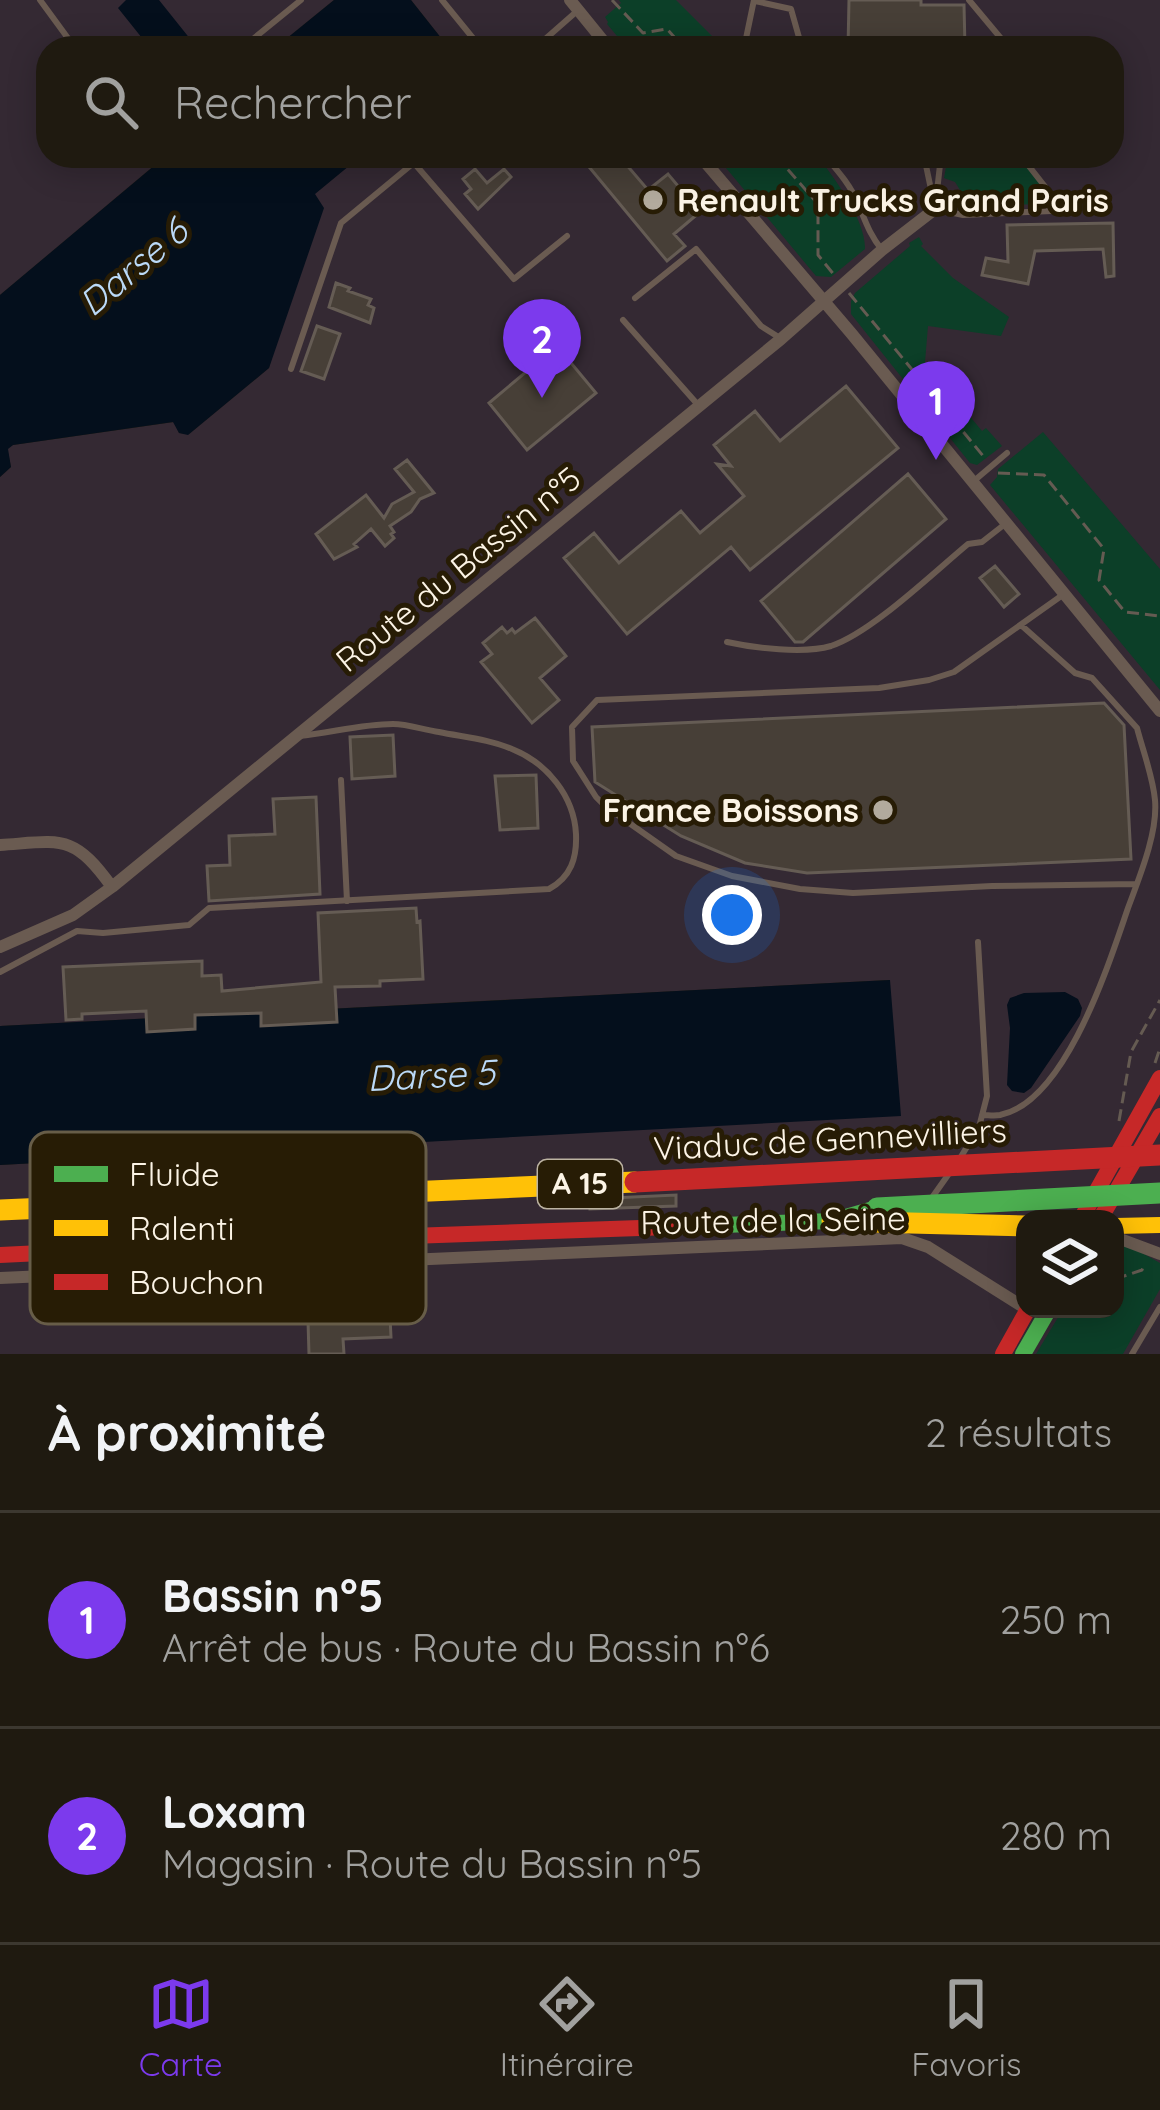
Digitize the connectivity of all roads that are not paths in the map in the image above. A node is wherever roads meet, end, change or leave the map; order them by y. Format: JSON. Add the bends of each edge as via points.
{"nodes":[{"id":1,"x":40,"y":0,"type":"edge"},
{"id":2,"x":301,"y":0,"type":"edge"},
{"id":3,"x":442,"y":0,"type":"edge"},
{"id":4,"x":969,"y":0,"type":"edge"},
{"id":5,"x":755,"y":1,"type":"edge"},
{"id":6,"x":576,"y":4,"type":"edge"},
{"id":7,"x":66,"y":36,"type":"edge"},
{"id":8,"x":257,"y":36,"type":"edge"},
{"id":9,"x":471,"y":36,"type":"edge"},
{"id":10,"x":546,"y":36,"type":"edge"},
{"id":11,"x":600,"y":36,"type":"edge"},
{"id":12,"x":746,"y":36,"type":"edge"},
{"id":13,"x":799,"y":36,"type":"edge"},
{"id":14,"x":1000,"y":36,"type":"edge"},
{"id":15,"x":408,"y":168,"type":"edge"},
{"id":16,"x":418,"y":168,"type":"edge"},
{"id":17,"x":710,"y":168,"type":"edge"},
{"id":18,"x":836,"y":168,"type":"edge"},
{"id":19,"x":839,"y":168,"type":"edge"},
{"id":20,"x":927,"y":168,"type":"edge"},
{"id":21,"x":940,"y":168,"type":"edge"},
{"id":22,"x":1030,"y":168,"type":"edge"},
{"id":23,"x":840,"y":172,"type":"junction"},
{"id":24,"x":935,"y":208,"type":"junction"},
{"id":25,"x":567,"y":236,"type":"dead end"},
{"id":26,"x":882,"y":250,"type":"junction"},
{"id":27,"x":635,"y":298,"type":"dead end"},
{"id":28,"x":823,"y":301,"type":"junction"},
{"id":29,"x":623,"y":320,"type":"dead end"},
{"id":30,"x":781,"y":339,"type":"junction"},
{"id":31,"x":290,"y":369,"type":"dead end"},
{"id":32,"x":699,"y":406,"type":"junction"},
{"id":33,"x":1007,"y":453,"type":"dead end"},
{"id":34,"x":972,"y":482,"type":"junction"},
{"id":35,"x":1006,"y":523,"type":"junction"},
{"id":36,"x":1064,"y":593,"type":"junction"},
{"id":37,"x":1021,"y":625,"type":"junction"},
{"id":38,"x":727,"y":642,"type":"dead end"},
{"id":39,"x":1160,"y":711,"type":"edge"},
{"id":40,"x":296,"y":737,"type":"junction"},
{"id":41,"x":341,"y":780,"type":"dead end"},
{"id":42,"x":0,"y":845,"type":"edge"},
{"id":43,"x":1136,"y":884,"type":"junction"},
{"id":44,"x":112,"y":887,"type":"junction"},
{"id":45,"x":347,"y":901,"type":"junction"},
{"id":46,"x":978,"y":942,"type":"dead end"},
{"id":47,"x":0,"y":947,"type":"edge"},
{"id":48,"x":0,"y":973,"type":"edge"},
{"id":49,"x":1160,"y":1078,"type":"edge"},
{"id":50,"x":982,"y":1115,"type":"junction"},
{"id":51,"x":1159,"y":1119,"type":"edge"},
{"id":52,"x":1160,"y":1155,"type":"edge"},
{"id":53,"x":426,"y":1191,"type":"edge"},
{"id":54,"x":1160,"y":1193,"type":"edge"},
{"id":55,"x":30,"y":1209,"type":"edge"},
{"id":56,"x":0,"y":1210,"type":"edge"},
{"id":57,"x":1086,"y":1210,"type":"edge"},
{"id":58,"x":1105,"y":1210,"type":"edge"},
{"id":59,"x":832,"y":1221,"type":"junction"},
{"id":60,"x":1160,"y":1225,"type":"edge"},
{"id":61,"x":1016,"y":1226,"type":"edge"},
{"id":62,"x":1124,"y":1226,"type":"edge"},
{"id":63,"x":426,"y":1236,"type":"edge"},
{"id":64,"x":902,"y":1238,"type":"junction"},
{"id":65,"x":1124,"y":1240,"type":"edge"},
{"id":66,"x":30,"y":1254,"type":"edge"},
{"id":67,"x":1160,"y":1254,"type":"edge"},
{"id":68,"x":0,"y":1255,"type":"edge"},
{"id":69,"x":426,"y":1259,"type":"edge"},
{"id":70,"x":30,"y":1277,"type":"edge"},
{"id":71,"x":0,"y":1278,"type":"edge"},
{"id":72,"x":1016,"y":1300,"type":"edge"},
{"id":73,"x":1160,"y":1306,"type":"edge"},
{"id":74,"x":1028,"y":1318,"type":"edge"},
{"id":75,"x":1031,"y":1318,"type":"edge"},
{"id":76,"x":1003,"y":1354,"type":"edge"},
{"id":77,"x":1023,"y":1354,"type":"edge"},
{"id":78,"x":1132,"y":1354,"type":"edge"}],
"edges":[{"from":1,"to":7,"type":"lane"},
{"from":2,"to":8,"type":"lane"},
{"from":3,"to":9,"type":"lane"},
{"from":4,"to":14,"type":"lane"},
{"from":5,"to":12,"type":"lane"},
{"from":5,"to":13,"type":"lane","via":[[791,9]]},
{"from":6,"to":10,"type":"lane"},
{"from":6,"to":11,"type":"street"},
{"from":15,"to":31,"type":"lane","via":[[341,223]]},
{"from":16,"to":25,"type":"lane","via":[[514,279]]},
{"from":17,"to":28,"type":"street"},
{"from":18,"to":23,"type":"lane"},
{"from":19,"to":23,"type":"lane"},
{"from":20,"to":24,"type":"lane"},
{"from":21,"to":24,"type":"lane"},
{"from":22,"to":24,"type":"lane","via":[[1061,207],[963,215]]},
{"from":23,"to":26,"type":"lane"},
{"from":24,"to":26,"type":"street","name":"Route du Bassin n°5"},
{"from":26,"to":28,"type":"street","name":"Route du Bassin n°5"},
{"from":27,"to":30,"type":"lane","via":[[696,249]]},
{"from":28,"to":30,"type":"street","name":"Route du Bassin n°5"},
{"from":28,"to":34,"type":"street"},
{"from":29,"to":32,"type":"lane"},
{"from":30,"to":32,"type":"street","name":"Route du Bassin n°5"},
{"from":32,"to":40,"type":"street","name":"Route du Bassin n°5"},
{"from":33,"to":34,"type":"lane"},
{"from":34,"to":35,"type":"street"},
{"from":35,"to":36,"type":"street"},
{"from":35,"to":38,"type":"lane","via":[[842,641],[758,649]]},
{"from":36,"to":37,"type":"lane"},
{"from":36,"to":39,"type":"street"},
{"from":37,"to":43,"type":"lane","via":[[1075,673],[1092,678],[1137,728],[1155,801]]},
{"from":37,"to":43,"type":"lane","via":[[954,672],[928,680],[597,700],[572,728],[573,761],[604,806],[676,856],[732,877],[853,893]]},
{"from":40,"to":44,"type":"street","name":"Route du Bassin n°5"},
{"from":40,"to":45,"type":"lane","via":[[394,724],[482,740],[516,750],[547,772],[573,807],[573,866],[549,889]]},
{"from":41,"to":45,"type":"lane"},
{"from":42,"to":44,"type":"street","via":[[61,842]]},
{"from":43,"to":50,"type":"lane","via":[[1100,988],[1060,1064],[1021,1106]]},
{"from":44,"to":47,"type":"street","name":"Route du Bassin n°5","via":[[73,915]]},
{"from":45,"to":48,"type":"lane","via":[[209,908],[189,925],[76,931]]},
{"from":46,"to":50,"type":"lane"},
{"from":49,"to":57,"type":"main road"},
{"from":50,"to":64,"type":"lane","via":[[972,1143]]},
{"from":51,"to":58,"type":"main road"},
{"from":52,"to":53,"type":"main road","name":"Viaduc de Gennevilliers","number":"A 15","bridge":true},
{"from":54,"to":59,"type":"main road","number":"A 15","bridge":true,"via":[[877,1208]]},
{"from":55,"to":56,"type":"main road","name":"Viaduc de Gennevilliers","number":"A 15","bridge":true},
{"from":59,"to":61,"type":"main road","bridge":true},
{"from":59,"to":63,"type":"main road","number":"A 15"},
{"from":60,"to":62,"type":"main road"},
{"from":64,"to":69,"type":"street","name":"Route de la Seine"},
{"from":64,"to":72,"type":"street","name":"Route de la Seine"},
{"from":65,"to":67,"type":"street"},
{"from":66,"to":68,"type":"main road","number":"A 15"},
{"from":70,"to":71,"type":"street","name":"Route de la Seine"},
{"from":73,"to":78,"type":"lane"},
{"from":74,"to":76,"type":"main road"},
{"from":75,"to":77,"type":"main road"}]}
